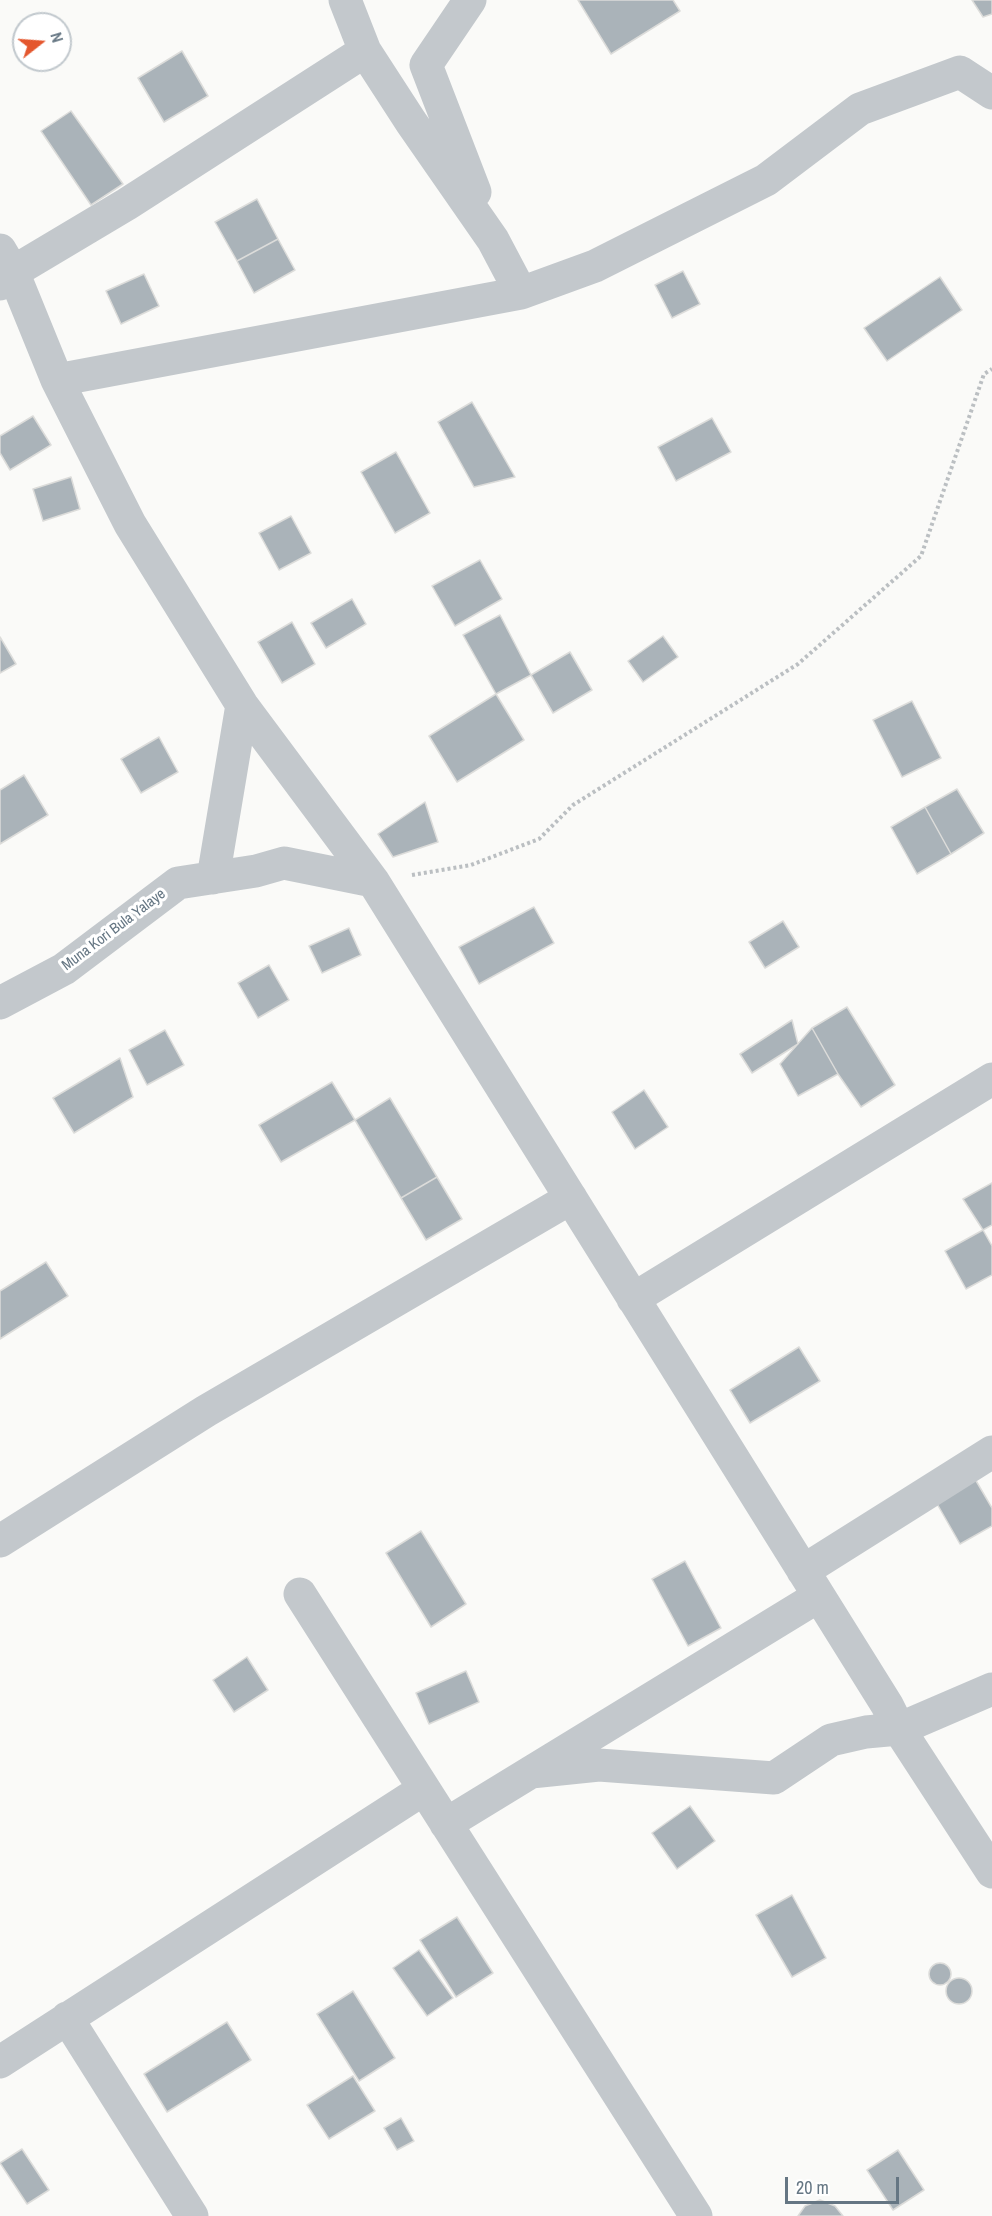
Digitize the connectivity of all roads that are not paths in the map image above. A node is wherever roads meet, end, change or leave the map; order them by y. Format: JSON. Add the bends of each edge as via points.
{"nodes":[{"id":1,"x":345,"y":0,"type":"edge"},
{"id":2,"x":470,"y":0,"type":"edge"},
{"id":3,"x":365,"y":51,"type":"junction"},
{"id":4,"x":992,"y":93,"type":"edge"},
{"id":5,"x":493,"y":240,"type":"junction"},
{"id":6,"x":4,"y":269,"type":"edge"},
{"id":7,"x":521,"y":293,"type":"junction"},
{"id":8,"x":57,"y":380,"type":"junction"},
{"id":9,"x":242,"y":705,"type":"junction"},
{"id":10,"x":213,"y":878,"type":"junction"},
{"id":11,"x":373,"y":881,"type":"junction"},
{"id":12,"x":0,"y":1003,"type":"edge"},
{"id":13,"x":992,"y":1079,"type":"edge"},
{"id":14,"x":571,"y":1197,"type":"junction"},
{"id":15,"x":633,"y":1299,"type":"junction"},
{"id":16,"x":992,"y":1452,"type":"edge"},
{"id":17,"x":0,"y":1541,"type":"edge"},
{"id":18,"x":811,"y":1584,"type":"junction"},
{"id":19,"x":300,"y":1594,"type":"dead end"},
{"id":20,"x":992,"y":1689,"type":"edge"},
{"id":21,"x":899,"y":1729,"type":"junction"},
{"id":22,"x":531,"y":1772,"type":"junction"},
{"id":23,"x":424,"y":1789,"type":"junction"},
{"id":24,"x":446,"y":1824,"type":"junction"},
{"id":25,"x":992,"y":1872,"type":"edge"},
{"id":26,"x":67,"y":2018,"type":"junction"},
{"id":27,"x":0,"y":2062,"type":"edge"},
{"id":28,"x":192,"y":2216,"type":"edge"},
{"id":29,"x":696,"y":2216,"type":"edge"}],
"edges":[{"from":1,"to":3,"type":"street"},
{"from":2,"to":5,"type":"street","via":[[426,65]]},
{"from":3,"to":5,"type":"street"},
{"from":3,"to":6,"type":"street","via":[[137,198]]},
{"from":4,"to":7,"type":"street","via":[[960,72],[860,109],[766,180],[595,266]]},
{"from":5,"to":7,"type":"street"},
{"from":6,"to":8,"type":"street"},
{"from":7,"to":8,"type":"street"},
{"from":8,"to":9,"type":"street","via":[[130,525]]},
{"from":9,"to":10,"type":"street"},
{"from":9,"to":11,"type":"street"},
{"from":10,"to":11,"type":"street","name":"Muna Kori Bula Yalaye","via":[[284,863]]},
{"from":10,"to":12,"type":"street","name":"Muna Kori Bula Yalaye","via":[[178,882],[64,969]]},
{"from":11,"to":14,"type":"street"},
{"from":13,"to":15,"type":"street"},
{"from":14,"to":15,"type":"street"},
{"from":14,"to":17,"type":"street","via":[[206,1411]]},
{"from":15,"to":18,"type":"street"},
{"from":16,"to":18,"type":"street"},
{"from":18,"to":21,"type":"street"},
{"from":18,"to":22,"type":"street"},
{"from":19,"to":23,"type":"street"},
{"from":20,"to":21,"type":"street"},
{"from":21,"to":22,"type":"street","via":[[831,1740],[774,1778],[599,1765]]},
{"from":21,"to":25,"type":"street"},
{"from":22,"to":24,"type":"street"},
{"from":23,"to":24,"type":"street"},
{"from":23,"to":26,"type":"street"},
{"from":24,"to":29,"type":"street"},
{"from":26,"to":27,"type":"street"},
{"from":26,"to":28,"type":"street"}]}
